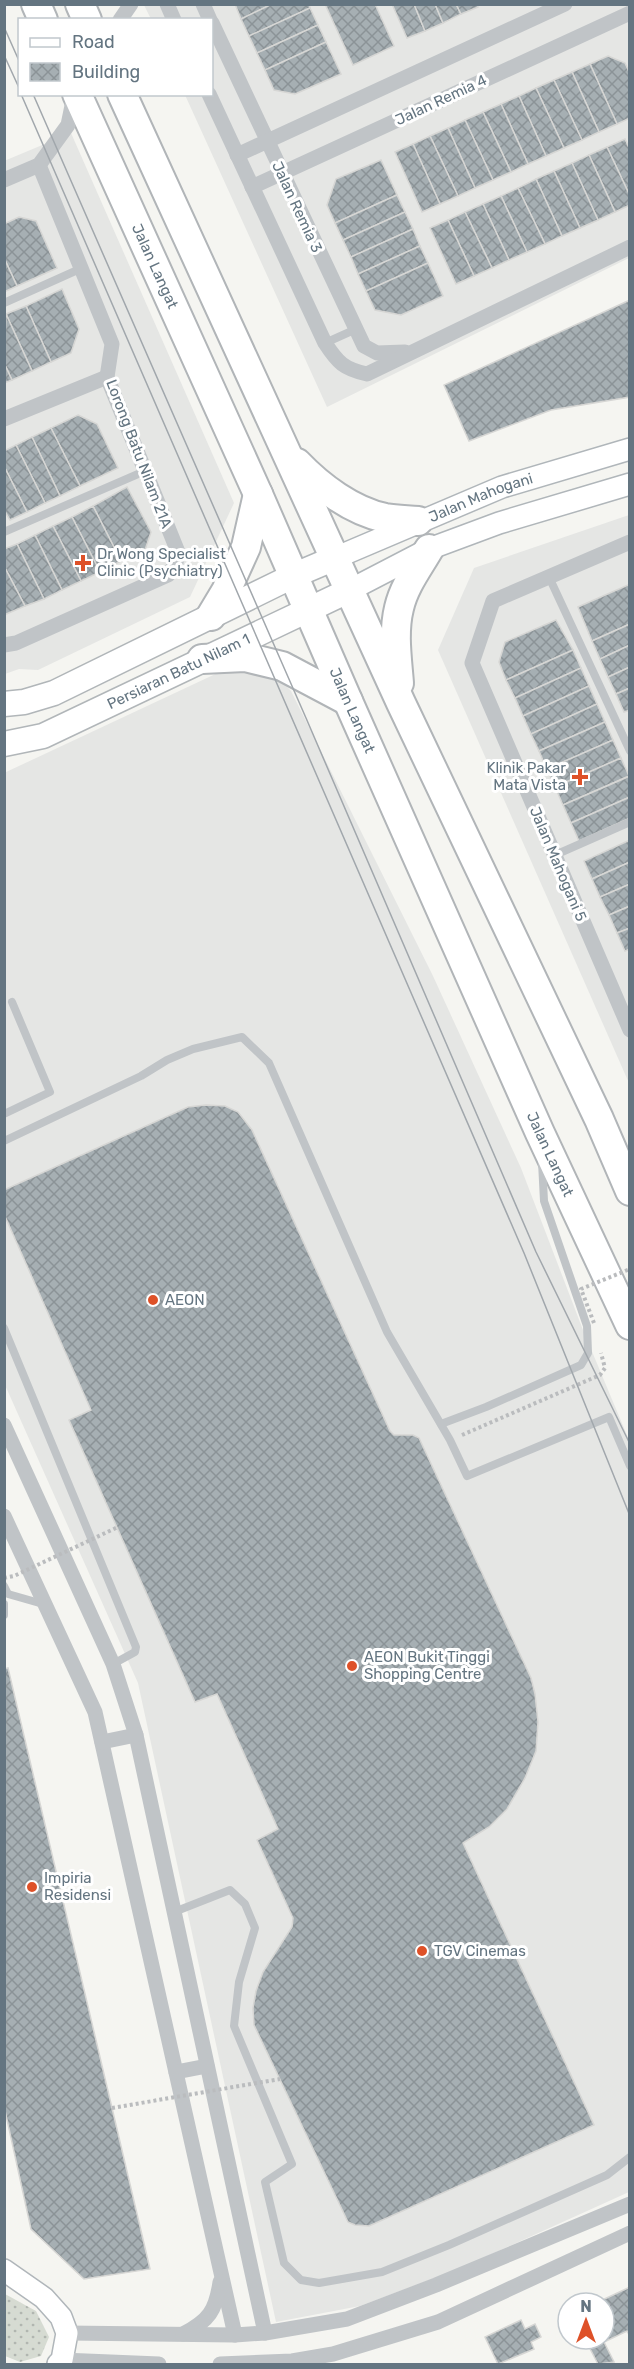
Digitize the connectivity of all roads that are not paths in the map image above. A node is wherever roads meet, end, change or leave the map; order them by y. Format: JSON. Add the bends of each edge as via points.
{"nodes":[{"id":1,"x":36,"y":4,"type":"edge"},
{"id":2,"x":80,"y":4,"type":"edge"},
{"id":3,"x":131,"y":4,"type":"edge"},
{"id":4,"x":167,"y":4,"type":"edge"},
{"id":5,"x":203,"y":4,"type":"edge"},
{"id":6,"x":565,"y":4,"type":"edge"},
{"id":7,"x":630,"y":13,"type":"edge"},
{"id":8,"x":42,"y":18,"type":"edge"},
{"id":9,"x":86,"y":18,"type":"edge"},
{"id":10,"x":121,"y":18,"type":"edge"},
{"id":11,"x":173,"y":18,"type":"edge"},
{"id":12,"x":210,"y":18,"type":"edge"},
{"id":13,"x":213,"y":25,"type":"edge"},
{"id":14,"x":75,"y":96,"type":"edge"},
{"id":15,"x":77,"y":96,"type":"edge"},
{"id":16,"x":123,"y":96,"type":"edge"},
{"id":17,"x":210,"y":96,"type":"edge"},
{"id":18,"x":267,"y":142,"type":"junction"},
{"id":19,"x":237,"y":155,"type":"junction"},
{"id":20,"x":39,"y":165,"type":"junction"},
{"id":21,"x":281,"y":173,"type":"junction"},
{"id":22,"x":4,"y":180,"type":"edge"},
{"id":23,"x":252,"y":187,"type":"junction"},
{"id":24,"x":630,"y":247,"type":"edge"},
{"id":25,"x":82,"y":268,"type":"junction"},
{"id":26,"x":4,"y":303,"type":"edge"},
{"id":27,"x":354,"y":330,"type":"junction"},
{"id":28,"x":325,"y":343,"type":"junction"},
{"id":29,"x":411,"y":352,"type":"junction"},
{"id":30,"x":107,"y":377,"type":"junction"},
{"id":31,"x":4,"y":419,"type":"edge"},
{"id":32,"x":630,"y":449,"type":"edge"},
{"id":33,"x":285,"y":451,"type":"junction"},
{"id":34,"x":145,"y":471,"type":"junction"},
{"id":35,"x":630,"y":484,"type":"edge"},
{"id":36,"x":258,"y":494,"type":"junction"},
{"id":37,"x":418,"y":521,"type":"junction"},
{"id":38,"x":4,"y":532,"type":"edge"},
{"id":39,"x":630,"y":542,"type":"edge"},
{"id":40,"x":429,"y":549,"type":"junction"},
{"id":41,"x":335,"y":558,"type":"junction"},
{"id":42,"x":295,"y":575,"type":"junction"},
{"id":43,"x":549,"y":577,"type":"junction"},
{"id":44,"x":350,"y":590,"type":"junction"},
{"id":45,"x":309,"y":608,"type":"junction"},
{"id":46,"x":211,"y":616,"type":"junction"},
{"id":47,"x":4,"y":645,"type":"edge"},
{"id":48,"x":202,"y":659,"type":"junction"},
{"id":49,"x":348,"y":701,"type":"junction"},
{"id":50,"x":401,"y":703,"type":"junction"},
{"id":51,"x":4,"y":704,"type":"edge"},
{"id":52,"x":6,"y":744,"type":"edge"},
{"id":53,"x":630,"y":751,"type":"edge"},
{"id":54,"x":630,"y":822,"type":"edge"},
{"id":55,"x":555,"y":855,"type":"junction"},
{"id":56,"x":12,"y":1002,"type":"dead end"},
{"id":57,"x":630,"y":1030,"type":"edge"},
{"id":58,"x":4,"y":1114,"type":"edge"},
{"id":59,"x":540,"y":1133,"type":"junction"},
{"id":60,"x":4,"y":1141,"type":"edge"},
{"id":61,"x":630,"y":1191,"type":"edge"},
{"id":62,"x":630,"y":1325,"type":"edge"},
{"id":63,"x":4,"y":1328,"type":"edge"},
{"id":64,"x":441,"y":1424,"type":"junction"},
{"id":65,"x":4,"y":1425,"type":"edge"},
{"id":66,"x":630,"y":1466,"type":"edge"},
{"id":67,"x":4,"y":1516,"type":"edge"},
{"id":68,"x":4,"y":1586,"type":"edge"},
{"id":69,"x":4,"y":1604,"type":"edge"},
{"id":70,"x":45,"y":1604,"type":"junction"},
{"id":71,"x":4,"y":1615,"type":"edge"},
{"id":72,"x":113,"y":1664,"type":"junction"},
{"id":73,"x":135,"y":1735,"type":"junction"},
{"id":74,"x":102,"y":1742,"type":"junction"},
{"id":75,"x":174,"y":1912,"type":"junction"},
{"id":76,"x":207,"y":2066,"type":"junction"},
{"id":77,"x":176,"y":2072,"type":"junction"},
{"id":78,"x":630,"y":2157,"type":"edge"},
{"id":79,"x":630,"y":2204,"type":"edge"},
{"id":80,"x":630,"y":2233,"type":"edge"},
{"id":81,"x":4,"y":2270,"type":"edge"},
{"id":82,"x":221,"y":2273,"type":"junction"},
{"id":83,"x":68,"y":2333,"type":"junction"},
{"id":84,"x":265,"y":2333,"type":"junction"},
{"id":85,"x":236,"y":2335,"type":"junction"},
{"id":86,"x":181,"y":2336,"type":"junction"},
{"id":87,"x":60,"y":2362,"type":"edge"},
{"id":88,"x":159,"y":2364,"type":"edge"},
{"id":89,"x":220,"y":2364,"type":"edge"}],
"edges":[{"from":1,"to":8,"type":"highway"},
{"from":2,"to":9,"type":"highway"},
{"from":3,"to":10,"type":"street"},
{"from":4,"to":11,"type":"street"},
{"from":5,"to":12,"type":"street","name":"Jalan Remia 3"},
{"from":6,"to":18,"type":"street"},
{"from":7,"to":21,"type":"street","name":"Jalan Remia 4"},
{"from":13,"to":18,"type":"street","name":"Jalan Remia 3"},
{"from":14,"to":20,"type":"street","via":[[68,124]]},
{"from":15,"to":36,"type":"highway","name":"Jalan Langat"},
{"from":16,"to":33,"type":"highway"},
{"from":17,"to":19,"type":"street","name":"Jalan Remia 3"},
{"from":18,"to":19,"type":"street"},
{"from":18,"to":21,"type":"street","name":"Jalan Remia 3"},
{"from":19,"to":23,"type":"street","name":"Jalan Remia 3"},
{"from":20,"to":22,"type":"street"},
{"from":20,"to":25,"type":"street","name":"Lorong Batu Nilam 21A"},
{"from":21,"to":23,"type":"street","name":"Jalan Remia 4"},
{"from":21,"to":27,"type":"street","name":"Jalan Remia 3"},
{"from":23,"to":28,"type":"street","name":"Jalan Remia 3"},
{"from":24,"to":29,"type":"street","name":"Jalan Remia 3"},
{"from":25,"to":26,"type":"lane"},
{"from":25,"to":30,"type":"street","name":"Lorong Batu Nilam 21A","via":[[112,344]]},
{"from":27,"to":28,"type":"lane"},
{"from":27,"to":29,"type":"street","name":"Jalan Remia 3","via":[[364,346],[377,353]]},
{"from":28,"to":29,"type":"street","name":"Jalan Remia 3","via":[[345,368],[367,374]]},
{"from":30,"to":31,"type":"street"},
{"from":30,"to":34,"type":"street","name":"Lorong Batu Nilam 21A"},
{"from":32,"to":37,"type":"main road","name":"Jalan Mahogani","via":[[502,487]]},
{"from":33,"to":37,"type":"highway","via":[[312,479],[360,509],[384,518]]},
{"from":33,"to":41,"type":"highway"},
{"from":34,"to":38,"type":"lane"},
{"from":34,"to":47,"type":"street","name":"Lorong Batu Nilam 21A","via":[[178,552],[168,575]]},
{"from":35,"to":40,"type":"main road","name":"Jalan Mahogani","via":[[499,523]]},
{"from":36,"to":42,"type":"highway","name":"Jalan Langat"},
{"from":36,"to":46,"type":"highway","via":[[246,547]]},
{"from":37,"to":41,"type":"main road","name":"Jalan Mahogani"},
{"from":39,"to":43,"type":"street","name":"Jalan Mahogani 5"},
{"from":40,"to":44,"type":"main road","name":"Jalan Mahogani"},
{"from":40,"to":50,"type":"highway","via":[[407,585],[399,607],[396,634]]},
{"from":41,"to":42,"type":"main road"},
{"from":41,"to":44,"type":"highway"},
{"from":42,"to":45,"type":"highway","name":"Jalan Langat"},
{"from":42,"to":46,"type":"main road"},
{"from":43,"to":53,"type":"lane"},
{"from":43,"to":55,"type":"street","name":"Jalan Mahogani 5","via":[[493,601],[472,663]]},
{"from":44,"to":45,"type":"main road","name":"Persiaran Batu Nilam 1"},
{"from":44,"to":50,"type":"highway"},
{"from":45,"to":48,"type":"main road","name":"Persiaran Batu Nilam 1"},
{"from":45,"to":49,"type":"highway","name":"Jalan Langat"},
{"from":46,"to":51,"type":"main road","via":[[54,693]]},
{"from":48,"to":49,"type":"highway","via":[[246,657],[282,666]]},
{"from":48,"to":52,"type":"main road","name":"Persiaran Batu Nilam 1","via":[[43,736]]},
{"from":49,"to":59,"type":"highway","name":"Jalan Langat"},
{"from":50,"to":61,"type":"highway"},
{"from":54,"to":55,"type":"lane"},
{"from":55,"to":57,"type":"street","name":"Jalan Mahogani 5"},
{"from":56,"to":58,"type":"lane","via":[[50,1092]]},
{"from":59,"to":62,"type":"highway","name":"Jalan Langat"},
{"from":59,"to":64,"type":"lane","via":[[544,1201],[587,1326],[588,1353],[581,1365]]},
{"from":60,"to":64,"type":"lane","via":[[176,1056],[242,1037],[269,1063],[387,1332]]},
{"from":63,"to":72,"type":"lane","via":[[136,1647],[135,1652]]},
{"from":64,"to":66,"type":"lane","via":[[467,1476],[609,1417]]},
{"from":65,"to":72,"type":"street"},
{"from":67,"to":70,"type":"street"},
{"from":68,"to":70,"type":"lane","via":[[8,1594]]},
{"from":69,"to":71,"type":"lane"},
{"from":70,"to":74,"type":"street","via":[[94,1712]]},
{"from":72,"to":73,"type":"street"},
{"from":73,"to":74,"type":"street"},
{"from":73,"to":75,"type":"street"},
{"from":74,"to":77,"type":"street"},
{"from":75,"to":76,"type":"street"},
{"from":75,"to":78,"type":"lane","via":[[230,1890],[246,1904],[255,1928],[239,1982],[234,2026],[292,2164],[265,2182],[284,2263],[301,2280],[319,2283],[382,2272],[607,2175]]},
{"from":76,"to":77,"type":"street"},
{"from":76,"to":84,"type":"street"},
{"from":77,"to":82,"type":"street"},
{"from":79,"to":84,"type":"street","via":[[347,2319]]},
{"from":80,"to":89,"type":"street","via":[[438,2322],[333,2354],[292,2361]]},
{"from":81,"to":83,"type":"main road","via":[[44,2298],[61,2317]]},
{"from":82,"to":85,"type":"street"},
{"from":82,"to":86,"type":"street","via":[[217,2303],[202,2325]]},
{"from":83,"to":86,"type":"street"},
{"from":83,"to":87,"type":"main road"},
{"from":84,"to":85,"type":"street"},
{"from":85,"to":86,"type":"street"},
{"from":87,"to":88,"type":"street"}]}
